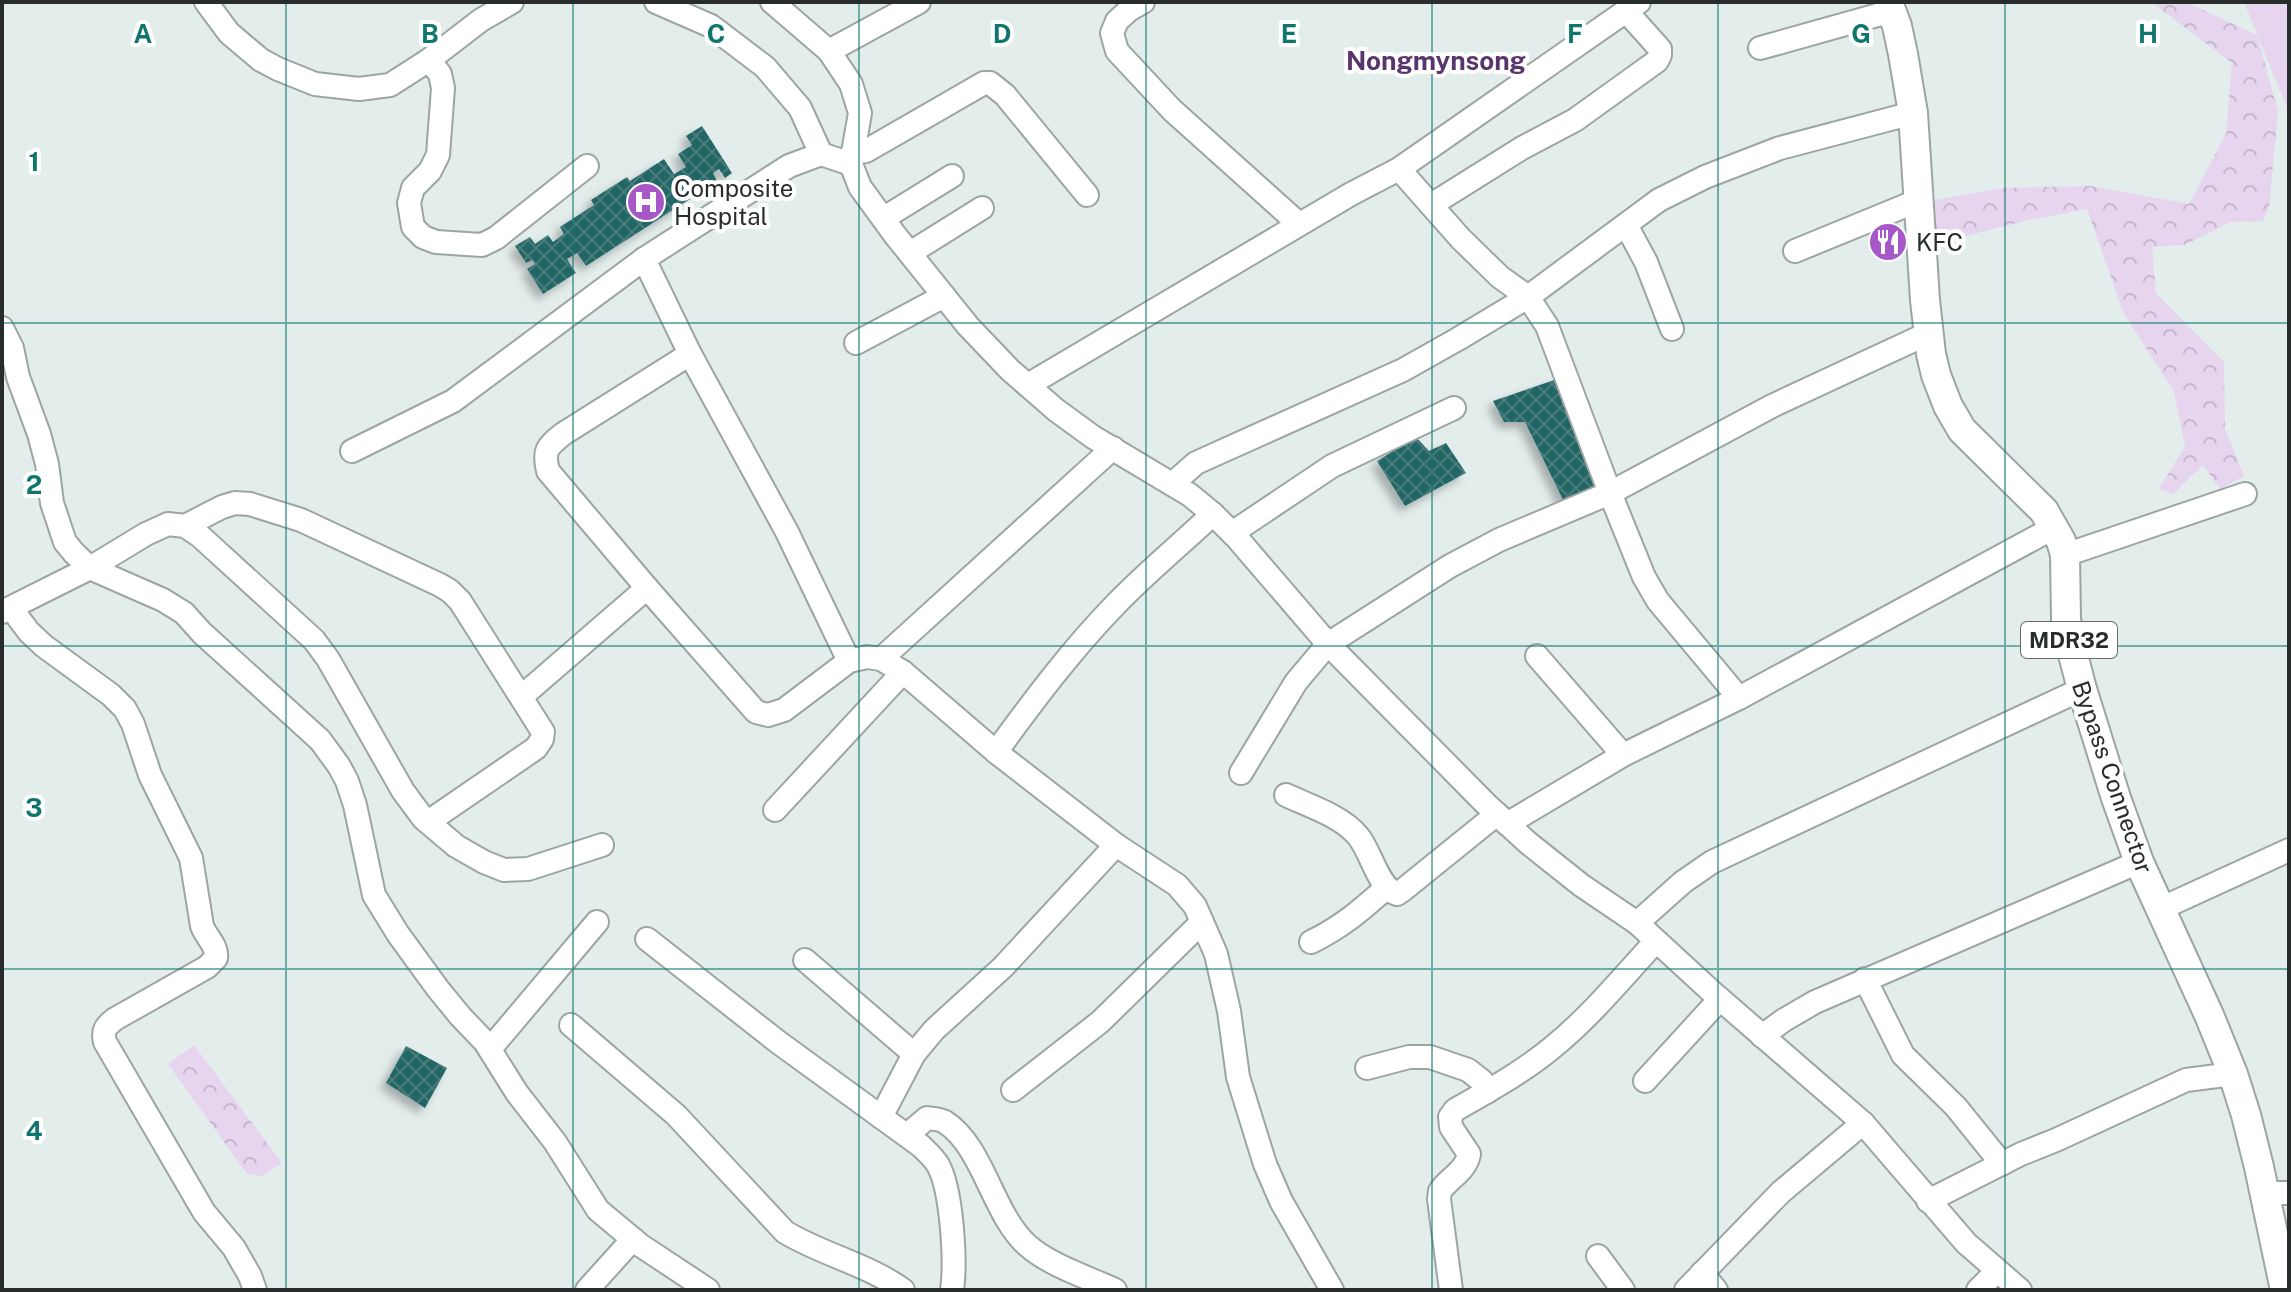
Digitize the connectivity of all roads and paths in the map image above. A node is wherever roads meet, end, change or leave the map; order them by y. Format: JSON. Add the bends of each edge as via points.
{"nodes":[{"id":1,"x":206,"y":2,"type":"edge"},
{"id":2,"x":512,"y":2,"type":"edge"},
{"id":3,"x":656,"y":2,"type":"edge"},
{"id":4,"x":772,"y":2,"type":"edge"},
{"id":5,"x":919,"y":2,"type":"edge"},
{"id":6,"x":1143,"y":2,"type":"edge"},
{"id":7,"x":1632,"y":6,"type":"edge"},
{"id":8,"x":1890,"y":7,"type":"edge"},
{"id":9,"x":1760,"y":48,"type":"dead end"},
{"id":10,"x":829,"y":51,"type":"junction"},
{"id":11,"x":429,"y":60,"type":"junction"},
{"id":12,"x":1913,"y":113,"type":"junction"},
{"id":13,"x":821,"y":154,"type":"junction"},
{"id":14,"x":851,"y":158,"type":"junction"},
{"id":15,"x":587,"y":166,"type":"dead end"},
{"id":16,"x":1399,"y":169,"type":"junction"},
{"id":17,"x":952,"y":176,"type":"dead end"},
{"id":18,"x":1087,"y":195,"type":"dead end"},
{"id":19,"x":1917,"y":201,"type":"junction"},
{"id":20,"x":1431,"y":205,"type":"junction"},
{"id":21,"x":982,"y":208,"type":"dead end"},
{"id":22,"x":884,"y":218,"type":"junction"},
{"id":23,"x":1299,"y":224,"type":"junction"},
{"id":24,"x":1626,"y":225,"type":"junction"},
{"id":25,"x":1795,"y":251,"type":"dead end"},
{"id":26,"x":910,"y":253,"type":"junction"},
{"id":27,"x":644,"y":259,"type":"junction"},
{"id":28,"x":944,"y":296,"type":"junction"},
{"id":29,"x":1528,"y":297,"type":"junction"},
{"id":30,"x":2,"y":328,"type":"edge"},
{"id":31,"x":1672,"y":329,"type":"dead end"},
{"id":32,"x":1929,"y":333,"type":"junction"},
{"id":33,"x":856,"y":343,"type":"dead end"},
{"id":34,"x":690,"y":354,"type":"junction"},
{"id":35,"x":1028,"y":385,"type":"junction"},
{"id":36,"x":1454,"y":408,"type":"dead end"},
{"id":37,"x":1113,"y":448,"type":"junction"},
{"id":38,"x":352,"y":451,"type":"dead end"},
{"id":39,"x":1172,"y":484,"type":"junction"},
{"id":40,"x":1610,"y":493,"type":"junction"},
{"id":41,"x":2245,"y":494,"type":"dead end"},
{"id":42,"x":1213,"y":514,"type":"junction"},
{"id":43,"x":185,"y":526,"type":"junction"},
{"id":44,"x":2055,"y":527,"type":"junction"},
{"id":45,"x":1232,"y":533,"type":"junction"},
{"id":46,"x":2065,"y":555,"type":"junction"},
{"id":47,"x":90,"y":568,"type":"junction"},
{"id":48,"x":647,"y":588,"type":"junction"},
{"id":49,"x":6,"y":610,"type":"edge"},
{"id":50,"x":1328,"y":644,"type":"junction"},
{"id":51,"x":1537,"y":656,"type":"dead end"},
{"id":52,"x":881,"y":659,"type":"junction"},
{"id":53,"x":849,"y":661,"type":"junction"},
{"id":54,"x":903,"y":672,"type":"junction"},
{"id":55,"x":2082,"y":689,"type":"junction"},
{"id":56,"x":521,"y":697,"type":"junction"},
{"id":57,"x":1739,"y":698,"type":"junction"},
{"id":58,"x":996,"y":752,"type":"junction"},
{"id":59,"x":1623,"y":755,"type":"junction"},
{"id":60,"x":1241,"y":773,"type":"dead end"},
{"id":61,"x":1286,"y":795,"type":"dead end"},
{"id":62,"x":775,"y":810,"type":"dead end"},
{"id":63,"x":1502,"y":819,"type":"junction"},
{"id":64,"x":428,"y":822,"type":"junction"},
{"id":65,"x":602,"y":845,"type":"dead end"},
{"id":66,"x":1116,"y":845,"type":"junction"},
{"id":67,"x":2289,"y":850,"type":"edge"},
{"id":68,"x":2139,"y":862,"type":"junction"},
{"id":69,"x":1386,"y":888,"type":"junction"},
{"id":70,"x":2160,"y":909,"type":"junction"},
{"id":71,"x":597,"y":922,"type":"dead end"},
{"id":72,"x":1202,"y":922,"type":"junction"},
{"id":73,"x":1637,"y":923,"type":"junction"},
{"id":74,"x":647,"y":939,"type":"dead end"},
{"id":75,"x":1656,"y":941,"type":"junction"},
{"id":76,"x":1311,"y":942,"type":"dead end"},
{"id":77,"x":805,"y":960,"type":"dead end"},
{"id":78,"x":1865,"y":979,"type":"junction"},
{"id":79,"x":1720,"y":999,"type":"junction"},
{"id":80,"x":571,"y":1025,"type":"dead end"},
{"id":81,"x":1762,"y":1036,"type":"junction"},
{"id":82,"x":490,"y":1049,"type":"junction"},
{"id":83,"x":914,"y":1054,"type":"junction"},
{"id":84,"x":1367,"y":1068,"type":"dead end"},
{"id":85,"x":2233,"y":1074,"type":"junction"},
{"id":86,"x":1645,"y":1081,"type":"dead end"},
{"id":87,"x":1013,"y":1090,"type":"dead end"},
{"id":88,"x":1487,"y":1092,"type":"junction"},
{"id":89,"x":881,"y":1117,"type":"junction"},
{"id":90,"x":1863,"y":1123,"type":"junction"},
{"id":91,"x":907,"y":1135,"type":"junction"},
{"id":92,"x":2002,"y":1164,"type":"junction"},
{"id":93,"x":2277,"y":1193,"type":"edge"},
{"id":94,"x":1928,"y":1201,"type":"junction"},
{"id":95,"x":633,"y":1239,"type":"junction"},
{"id":96,"x":1598,"y":1256,"type":"dead end"},
{"id":97,"x":1997,"y":1271,"type":"junction"},
{"id":98,"x":1709,"y":1282,"type":"edge"},
{"id":99,"x":255,"y":1290,"type":"edge"},
{"id":100,"x":587,"y":1290,"type":"edge"},
{"id":101,"x":708,"y":1290,"type":"edge"},
{"id":102,"x":903,"y":1290,"type":"edge"},
{"id":103,"x":952,"y":1290,"type":"edge"},
{"id":104,"x":1115,"y":1290,"type":"edge"},
{"id":105,"x":1332,"y":1290,"type":"edge"},
{"id":106,"x":1451,"y":1290,"type":"edge"},
{"id":107,"x":1623,"y":1290,"type":"edge"},
{"id":108,"x":1686,"y":1290,"type":"edge"},
{"id":109,"x":1978,"y":1290,"type":"edge"},
{"id":110,"x":2020,"y":1290,"type":"edge"},
{"id":111,"x":2285,"y":1290,"type":"edge"}],
"edges":[{"from":1,"to":11,"type":"street","via":[[247,50],[315,84],[359,89],[390,85]]},
{"from":2,"to":11,"type":"street"},
{"from":3,"to":13,"type":"street","via":[[711,26],[765,67],[800,108]]},
{"from":4,"to":10,"type":"street"},
{"from":5,"to":10,"type":"street"},
{"from":6,"to":23,"type":"street","via":[[1117,21],[1112,33],[1117,51],[1172,110]]},
{"from":7,"to":16,"type":"street"},
{"from":7,"to":20,"type":"street","via":[[1660,49],[1657,61],[1575,120]]},
{"from":8,"to":9,"type":"street"},
{"from":8,"to":12,"type":"main road","name":"Bypass Connector","number":"MDR32"},
{"from":10,"to":14,"type":"street","via":[[859,105]]},
{"from":11,"to":15,"type":"street","via":[[443,88],[438,155],[413,188],[409,203],[413,227],[423,237],[482,245]]},
{"from":12,"to":19,"type":"main road","name":"Bypass Connector","number":"MDR32"},
{"from":12,"to":24,"type":"street","via":[[1780,148],[1705,177],[1659,200]]},
{"from":13,"to":14,"type":"street"},
{"from":13,"to":27,"type":"street","via":[[789,166]]},
{"from":14,"to":18,"type":"street","via":[[990,83]]},
{"from":14,"to":22,"type":"street","via":[[860,187]]},
{"from":16,"to":20,"type":"street"},
{"from":16,"to":23,"type":"street"},
{"from":17,"to":22,"type":"street"},
{"from":19,"to":25,"type":"street"},
{"from":19,"to":32,"type":"main road","name":"Bypass Connector","number":"MDR32"},
{"from":20,"to":29,"type":"street","via":[[1500,277]]},
{"from":21,"to":26,"type":"street"},
{"from":22,"to":26,"type":"street"},
{"from":23,"to":35,"type":"street"},
{"from":24,"to":29,"type":"street"},
{"from":24,"to":31,"type":"street"},
{"from":26,"to":28,"type":"street"},
{"from":27,"to":34,"type":"street"},
{"from":27,"to":38,"type":"street","via":[[453,401]]},
{"from":28,"to":33,"type":"street"},
{"from":28,"to":35,"type":"street"},
{"from":29,"to":39,"type":"street","via":[[1403,370],[1196,463]]},
{"from":29,"to":40,"type":"street","via":[[1547,326]]},
{"from":30,"to":47,"type":"street","via":[[39,434],[57,521],[65,542]]},
{"from":32,"to":40,"type":"street","via":[[1772,406]]},
{"from":32,"to":44,"type":"main road","name":"Bypass Connector","number":"MDR32","via":[[1936,375],[1962,430]]},
{"from":34,"to":48,"type":"street","via":[[563,434],[545,458],[548,471]]},
{"from":34,"to":53,"type":"street","via":[[787,532]]},
{"from":35,"to":37,"type":"street"},
{"from":36,"to":45,"type":"street","via":[[1332,466]]},
{"from":37,"to":39,"type":"street"},
{"from":37,"to":52,"type":"street"},
{"from":39,"to":42,"type":"street"},
{"from":40,"to":50,"type":"street","via":[[1450,566]]},
{"from":40,"to":57,"type":"street","via":[[1658,601]]},
{"from":41,"to":46,"type":"street"},
{"from":42,"to":45,"type":"street"},
{"from":42,"to":58,"type":"street","via":[[1086,637]]},
{"from":43,"to":47,"type":"street","via":[[168,524]]},
{"from":43,"to":56,"type":"street","via":[[222,507],[250,504],[301,520],[440,585],[460,601]]},
{"from":43,"to":64,"type":"street","via":[[314,640],[403,791]]},
{"from":44,"to":46,"type":"main road","name":"Bypass Connector","number":"MDR32"},
{"from":44,"to":57,"type":"street"},
{"from":45,"to":50,"type":"street"},
{"from":46,"to":55,"type":"main road","name":"Bypass Connector","number":"MDR32","via":[[2066,619]]},
{"from":47,"to":49,"type":"street"},
{"from":47,"to":82,"type":"street","via":[[184,613],[320,740],[347,781],[374,895],[438,989]]},
{"from":48,"to":53,"type":"street","via":[[756,712],[784,710]]},
{"from":48,"to":56,"type":"street"},
{"from":49,"to":99,"type":"street","via":[[125,709],[191,858],[202,926],[216,958],[115,1019],[103,1035]]},
{"from":50,"to":60,"type":"street","via":[[1296,682]]},
{"from":50,"to":63,"type":"street"},
{"from":51,"to":59,"type":"street"},
{"from":52,"to":53,"type":"street"},
{"from":52,"to":54,"type":"street"},
{"from":54,"to":58,"type":"street"},
{"from":54,"to":62,"type":"street"},
{"from":55,"to":68,"type":"main road","name":"Bypass Connector","number":"MDR32"},
{"from":55,"to":73,"type":"street","via":[[1712,862]]},
{"from":56,"to":64,"type":"street","via":[[543,732],[536,748]]},
{"from":57,"to":59,"type":"street"},
{"from":58,"to":66,"type":"street"},
{"from":59,"to":63,"type":"street"},
{"from":61,"to":69,"type":"street","via":[[1347,825],[1360,838]]},
{"from":63,"to":69,"type":"street","via":[[1397,894]]},
{"from":63,"to":73,"type":"street","via":[[1581,885]]},
{"from":64,"to":65,"type":"street","via":[[456,846],[504,870],[528,869]]},
{"from":66,"to":72,"type":"street","via":[[1177,885]]},
{"from":66,"to":83,"type":"street"},
{"from":67,"to":70,"type":"street"},
{"from":68,"to":70,"type":"main road","name":"Bypass Connector","number":"MDR32"},
{"from":68,"to":78,"type":"street"},
{"from":69,"to":76,"type":"street","via":[[1345,924]]},
{"from":70,"to":85,"type":"main road","name":"Bypass Connector","number":"MDR32"},
{"from":71,"to":82,"type":"street"},
{"from":72,"to":87,"type":"street","via":[[1100,1022]]},
{"from":72,"to":105,"type":"street","via":[[1216,954],[1238,1077],[1265,1164]]},
{"from":73,"to":75,"type":"street"},
{"from":74,"to":89,"type":"street"},
{"from":75,"to":79,"type":"street"},
{"from":75,"to":88,"type":"street","via":[[1552,1048]]},
{"from":77,"to":83,"type":"street"},
{"from":78,"to":81,"type":"street","via":[[1815,1002]]},
{"from":78,"to":92,"type":"street","via":[[1903,1055],[1956,1107]]},
{"from":79,"to":81,"type":"street"},
{"from":79,"to":86,"type":"street"},
{"from":80,"to":102,"type":"street","via":[[676,1115],[785,1232]]},
{"from":81,"to":90,"type":"street"},
{"from":82,"to":95,"type":"street","via":[[598,1210]]},
{"from":83,"to":89,"type":"street"},
{"from":84,"to":88,"type":"street","via":[[1430,1057],[1468,1070]]},
{"from":85,"to":92,"type":"street","via":[[2186,1080]]},
{"from":85,"to":93,"type":"main road","name":"Bypass Connector","number":"MDR32"},
{"from":88,"to":106,"type":"street","via":[[1450,1117],[1469,1154],[1440,1191]]},
{"from":89,"to":91,"type":"street"},
{"from":90,"to":94,"type":"street"},
{"from":90,"to":98,"type":"street","via":[[1781,1192]]},
{"from":91,"to":103,"type":"street","via":[[938,1165],[947,1193]]},
{"from":91,"to":104,"type":"street","via":[[927,1118],[943,1120],[971,1151],[1026,1245]]},
{"from":92,"to":94,"type":"street"},
{"from":93,"to":111,"type":"main road","name":"Bypass Connector","number":"MDR32"},
{"from":94,"to":97,"type":"street"},
{"from":95,"to":100,"type":"street"},
{"from":95,"to":101,"type":"street"},
{"from":96,"to":107,"type":"street"},
{"from":97,"to":109,"type":"street"},
{"from":97,"to":110,"type":"street"},
{"from":98,"to":108,"type":"street"}]}
